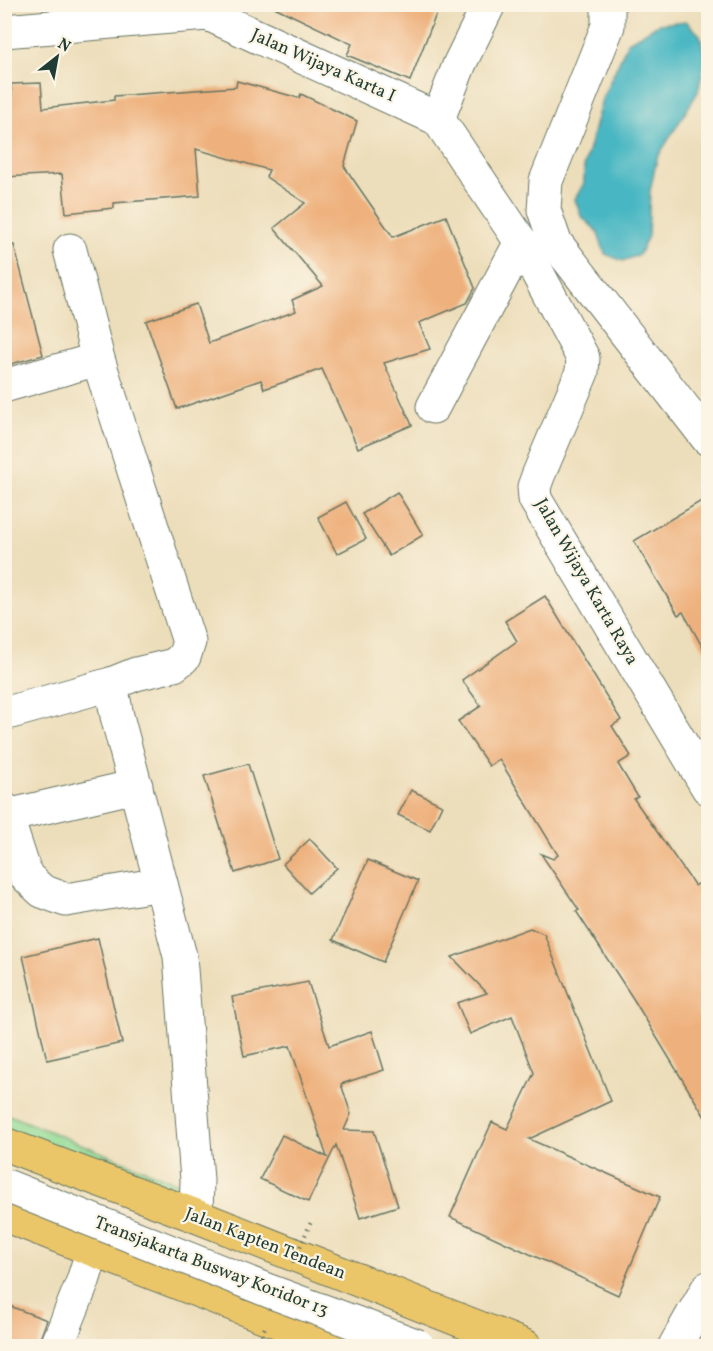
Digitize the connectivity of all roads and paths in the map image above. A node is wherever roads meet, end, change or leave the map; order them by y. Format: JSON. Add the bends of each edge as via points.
{"nodes":[{"id":1,"x":489,"y":4,"type":"edge"},
{"id":2,"x":608,"y":4,"type":"edge"},
{"id":3,"x":201,"y":8,"type":"edge"},
{"id":4,"x":4,"y":31,"type":"edge"},
{"id":5,"x":438,"y":119,"type":"junction"},
{"id":6,"x":521,"y":242,"type":"junction"},
{"id":7,"x":70,"y":250,"type":"dead end"},
{"id":8,"x":98,"y":359,"type":"junction"},
{"id":9,"x":4,"y":386,"type":"edge"},
{"id":10,"x":433,"y":407,"type":"dead end"},
{"id":11,"x":708,"y":439,"type":"edge"},
{"id":12,"x":111,"y":684,"type":"junction"},
{"id":13,"x":4,"y":714,"type":"edge"},
{"id":14,"x":136,"y":786,"type":"junction"},
{"id":15,"x":708,"y":788,"type":"edge"},
{"id":16,"x":6,"y":813,"type":"edge"},
{"id":17,"x":161,"y":884,"type":"junction"},
{"id":18,"x":4,"y":1144,"type":"edge"},
{"id":19,"x":4,"y":1185,"type":"edge"},
{"id":20,"x":4,"y":1215,"type":"edge"},
{"id":21,"x":196,"y":1216,"type":"junction"},
{"id":22,"x":93,"y":1249,"type":"junction"},
{"id":23,"x":708,"y":1288,"type":"edge"},
{"id":24,"x":57,"y":1347,"type":"edge"},
{"id":25,"x":335,"y":1347,"type":"edge"},
{"id":26,"x":418,"y":1347,"type":"edge"},
{"id":27,"x":525,"y":1347,"type":"edge"},
{"id":28,"x":675,"y":1347,"type":"edge"}],
"edges":[{"from":1,"to":5,"type":"street"},
{"from":2,"to":11,"type":"street","via":[[608,26],[546,181],[544,210],[555,242]]},
{"from":3,"to":4,"type":"street","name":"Jalan Wijaya Karta I"},
{"from":3,"to":5,"type":"street","name":"Jalan Wijaya Karta I"},
{"from":5,"to":6,"type":"street","name":"Jalan Wijaya Karta Raya"},
{"from":6,"to":10,"type":"street"},
{"from":6,"to":15,"type":"street","name":"Jalan Wijaya Karta Raya","via":[[584,365],[538,476],[535,499]]},
{"from":7,"to":8,"type":"street"},
{"from":8,"to":9,"type":"street"},
{"from":8,"to":12,"type":"street","via":[[189,642],[184,657],[174,665]]},
{"from":12,"to":13,"type":"street"},
{"from":12,"to":14,"type":"street"},
{"from":14,"to":16,"type":"street"},
{"from":14,"to":17,"type":"street"},
{"from":16,"to":17,"type":"street","via":[[26,876],[42,891],[66,900]]},
{"from":17,"to":21,"type":"street","via":[[180,956],[197,1180]]},
{"from":18,"to":21,"type":"main road","name":"Jalan Kapten Tendean"},
{"from":19,"to":26,"type":"street","name":"Transjakarta Busway Koridor 13","bridge":true},
{"from":20,"to":22,"type":"main road"},
{"from":21,"to":27,"type":"main road","name":"Jalan Kapten Tendean"},
{"from":22,"to":24,"type":"street"},
{"from":22,"to":25,"type":"main road"},
{"from":23,"to":28,"type":"street"}]}
